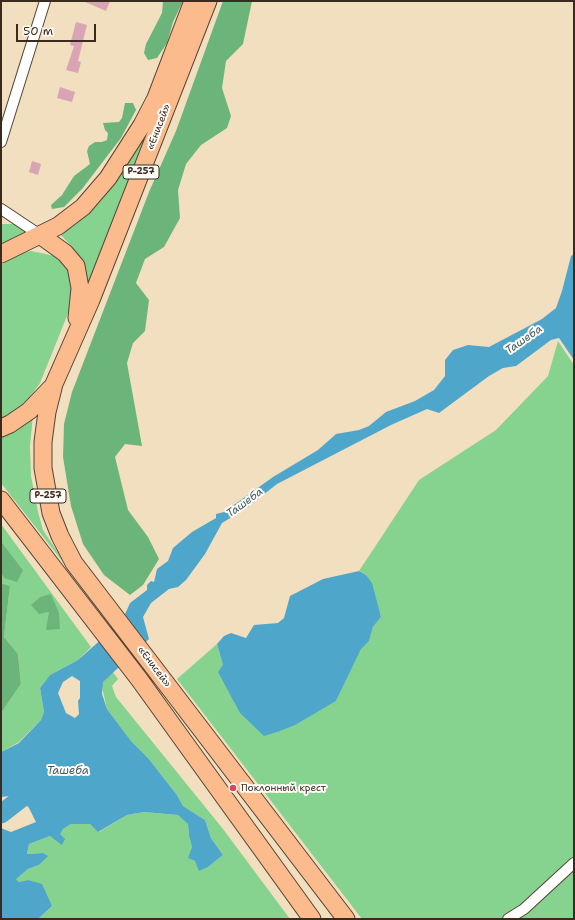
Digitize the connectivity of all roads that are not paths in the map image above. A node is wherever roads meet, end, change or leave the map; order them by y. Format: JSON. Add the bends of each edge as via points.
{"nodes":[{"id":1,"x":45,"y":1,"type":"edge"},
{"id":2,"x":193,"y":1,"type":"edge"},
{"id":3,"x":208,"y":1,"type":"edge"},
{"id":4,"x":1,"y":142,"type":"edge"},
{"id":5,"x":1,"y":209,"type":"edge"},
{"id":6,"x":40,"y":235,"type":"junction"},
{"id":7,"x":1,"y":254,"type":"edge"},
{"id":8,"x":72,"y":342,"type":"junction"},
{"id":9,"x":54,"y":384,"type":"junction"},
{"id":10,"x":1,"y":428,"type":"edge"},
{"id":11,"x":1,"y":500,"type":"edge"},
{"id":12,"x":574,"y":863,"type":"edge"},
{"id":13,"x":312,"y":919,"type":"edge"},
{"id":14,"x":346,"y":919,"type":"edge"},
{"id":15,"x":508,"y":919,"type":"edge"}],
"edges":[{"from":1,"to":4,"type":"street"},
{"from":2,"to":6,"type":"highway","name":"«Енисей»","number":"Р-257","via":[[156,98],[126,151],[108,178],[83,206],[58,226]]},
{"from":3,"to":8,"type":"highway","name":"«Енисей»","number":"Р-257"},
{"from":5,"to":6,"type":"street"},
{"from":6,"to":7,"type":"highway","name":"«Енисей»","number":"Р-257"},
{"from":6,"to":8,"type":"highway","name":"«Енисей»","number":"Р-257","via":[[71,259],[79,277],[79,305]]},
{"from":8,"to":9,"type":"highway","name":"«Енисей»","number":"Р-257"},
{"from":9,"to":10,"type":"highway","name":"«Енисей»","number":"Р-257","via":[[29,411]]},
{"from":9,"to":14,"type":"highway","name":"«Енисей»","number":"Р-257","via":[[43,442],[43,468],[51,513],[74,563]]},
{"from":11,"to":13,"type":"highway","name":"«Енисей»","via":[[139,679]]},
{"from":12,"to":15,"type":"street"}]}
